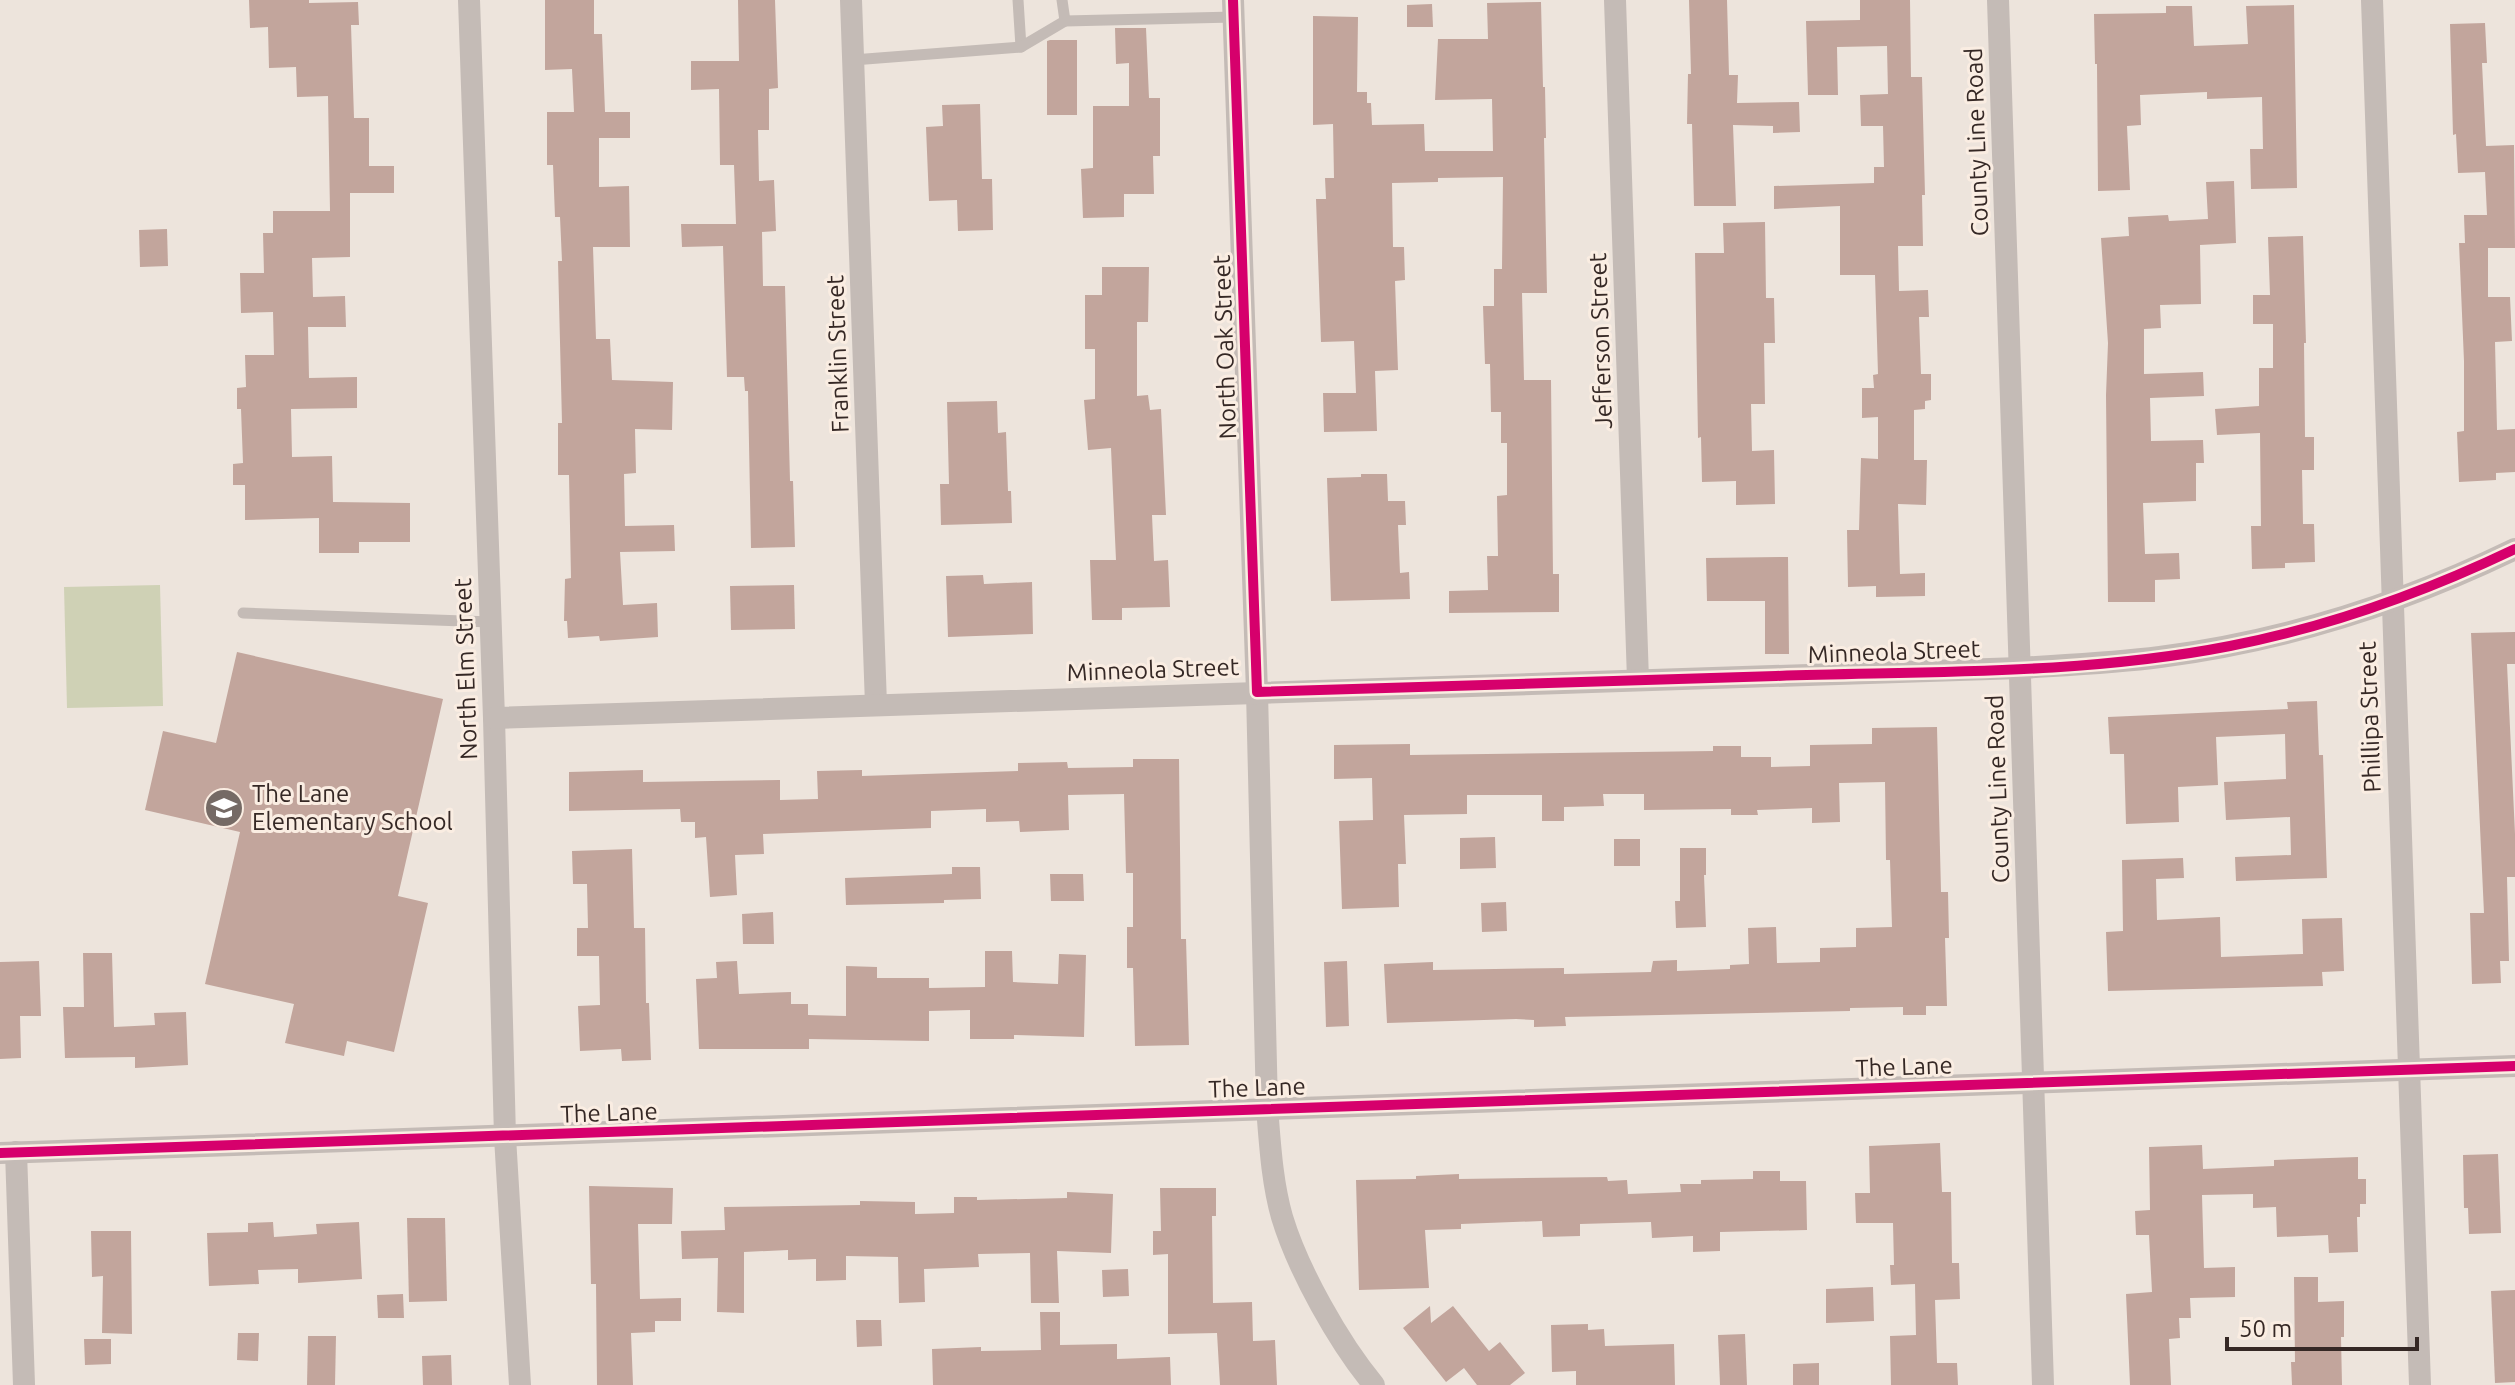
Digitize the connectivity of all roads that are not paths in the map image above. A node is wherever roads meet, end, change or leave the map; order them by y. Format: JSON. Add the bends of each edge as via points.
{"nodes":[{"id":1,"x":469,"y":0,"type":"edge"},
{"id":2,"x":851,"y":0,"type":"edge"},
{"id":3,"x":1018,"y":0,"type":"edge"},
{"id":4,"x":1062,"y":0,"type":"edge"},
{"id":5,"x":1615,"y":0,"type":"edge"},
{"id":6,"x":1998,"y":0,"type":"edge"},
{"id":7,"x":2372,"y":0,"type":"edge"},
{"id":8,"x":1234,"y":8,"type":"edge"},
{"id":9,"x":1065,"y":21,"type":"junction"},
{"id":10,"x":1021,"y":47,"type":"junction"},
{"id":11,"x":853,"y":60,"type":"junction"},
{"id":12,"x":2515,"y":549,"type":"edge"},
{"id":13,"x":2392,"y":601,"type":"junction"},
{"id":14,"x":243,"y":613,"type":"dead end"},
{"id":15,"x":491,"y":622,"type":"junction"},
{"id":16,"x":2020,"y":668,"type":"junction"},
{"id":17,"x":1638,"y":680,"type":"junction"},
{"id":18,"x":1257,"y":692,"type":"junction"},
{"id":19,"x":876,"y":705,"type":"junction"},
{"id":20,"x":494,"y":718,"type":"junction"},
{"id":21,"x":2515,"y":1066,"type":"edge"},
{"id":22,"x":2409,"y":1070,"type":"junction"},
{"id":23,"x":2033,"y":1082,"type":"junction"},
{"id":24,"x":1267,"y":1107,"type":"junction"},
{"id":25,"x":505,"y":1137,"type":"junction"},
{"id":26,"x":8,"y":1153,"type":"edge"},
{"id":27,"x":1357,"y":1376,"type":"edge"},
{"id":28,"x":24,"y":1385,"type":"edge"},
{"id":29,"x":520,"y":1385,"type":"edge"},
{"id":30,"x":1374,"y":1385,"type":"edge"},
{"id":31,"x":2043,"y":1385,"type":"edge"},
{"id":32,"x":2420,"y":1385,"type":"edge"}],
"edges":[{"from":1,"to":15,"type":"street","name":"North Elm Street"},
{"from":2,"to":11,"type":"street","name":"Franklin Street"},
{"from":3,"to":10,"type":"lane"},
{"from":4,"to":9,"type":"lane"},
{"from":5,"to":17,"type":"street","name":"Jefferson Street"},
{"from":6,"to":16,"type":"street","name":"County Line Road"},
{"from":7,"to":13,"type":"street","name":"Phillipa Street"},
{"from":8,"to":9,"type":"lane"},
{"from":8,"to":18,"type":"street","name":"North Oak Street"},
{"from":9,"to":10,"type":"lane"},
{"from":10,"to":11,"type":"lane"},
{"from":11,"to":19,"type":"street","name":"Franklin Street"},
{"from":12,"to":13,"type":"street","name":"Minneola Street"},
{"from":13,"to":16,"type":"street","name":"Minneola Street","via":[[2232,646]]},
{"from":13,"to":22,"type":"street","name":"Phillipa Street"},
{"from":14,"to":15,"type":"lane"},
{"from":15,"to":20,"type":"street","name":"North Elm Street"},
{"from":16,"to":17,"type":"street","name":"Minneola Street"},
{"from":16,"to":23,"type":"street","name":"County Line Road"},
{"from":17,"to":18,"type":"street","name":"Minneola Street"},
{"from":18,"to":19,"type":"street","name":"Minneola Street"},
{"from":18,"to":24,"type":"street","name":"North Oak Street"},
{"from":19,"to":20,"type":"street","name":"Minneola Street"},
{"from":20,"to":25,"type":"street","name":"North Elm Street"},
{"from":21,"to":22,"type":"street","name":"The Lane"},
{"from":22,"to":23,"type":"street","name":"The Lane"},
{"from":22,"to":32,"type":"street","name":"Phillipa Street"},
{"from":23,"to":24,"type":"street","name":"The Lane"},
{"from":23,"to":31,"type":"street","name":"County Line Road"},
{"from":24,"to":25,"type":"street","name":"The Lane"},
{"from":24,"to":27,"type":"street","name":"North Oak Street","via":[[1283,1218]]},
{"from":25,"to":26,"type":"street","name":"The Lane"},
{"from":25,"to":29,"type":"street","name":"North Elm Street"},
{"from":26,"to":28,"type":"street"},
{"from":27,"to":30,"type":"street","name":"North Oak Street"}]}
